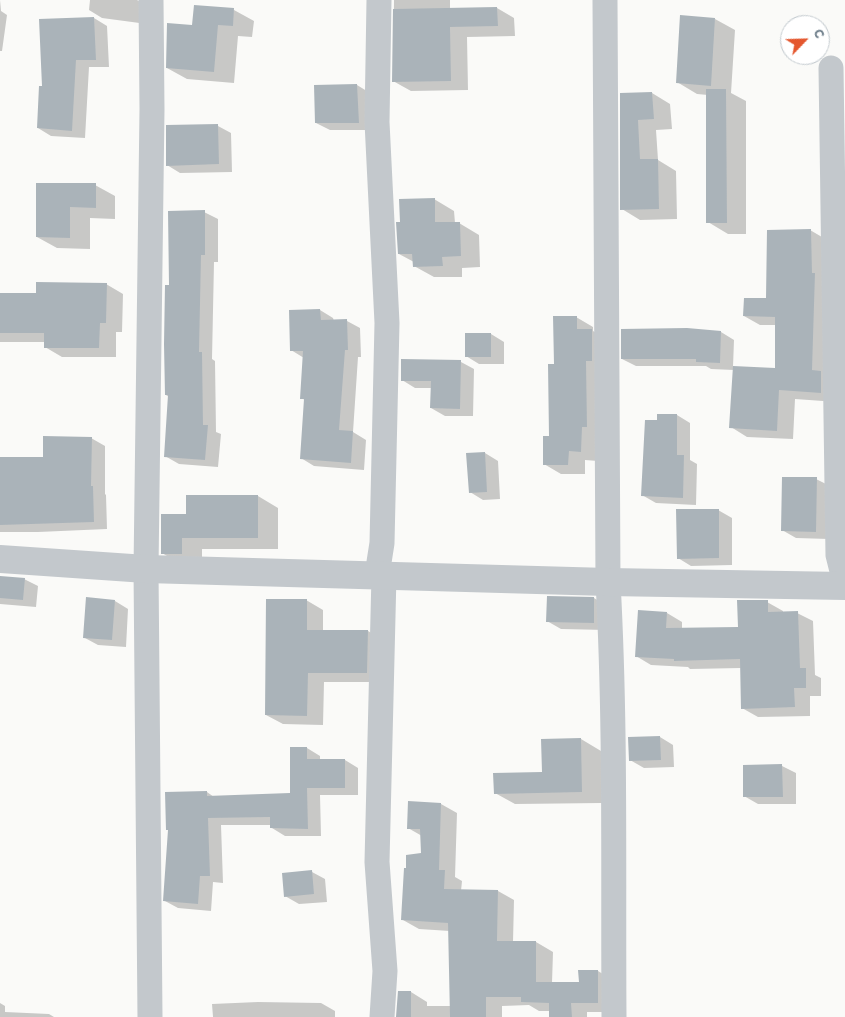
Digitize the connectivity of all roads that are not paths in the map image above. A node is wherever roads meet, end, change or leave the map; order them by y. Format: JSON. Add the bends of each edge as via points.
{"nodes":[{"id":1,"x":151,"y":0,"type":"edge"},
{"id":2,"x":379,"y":0,"type":"edge"},
{"id":3,"x":604,"y":0,"type":"edge"},
{"id":4,"x":831,"y":68,"type":"dead end"},
{"id":5,"x":0,"y":559,"type":"edge"},
{"id":6,"x":146,"y":569,"type":"junction"},
{"id":7,"x":380,"y":575,"type":"junction"},
{"id":8,"x":608,"y":582,"type":"junction"},
{"id":9,"x":845,"y":584,"type":"edge"},
{"id":10,"x":150,"y":1017,"type":"edge"},
{"id":11,"x":382,"y":1017,"type":"edge"},
{"id":12,"x":614,"y":1017,"type":"edge"}],
"edges":[{"from":1,"to":6,"type":"street"},
{"from":2,"to":7,"type":"street","via":[[377,122],[387,323]]},
{"from":3,"to":8,"type":"street"},
{"from":4,"to":9,"type":"street","via":[[838,555]]},
{"from":5,"to":6,"type":"street"},
{"from":6,"to":7,"type":"street"},
{"from":6,"to":10,"type":"street"},
{"from":7,"to":8,"type":"street"},
{"from":7,"to":11,"type":"street","via":[[377,862],[385,971]]},
{"from":8,"to":9,"type":"street"},
{"from":8,"to":12,"type":"street","via":[[614,766]]}]}
